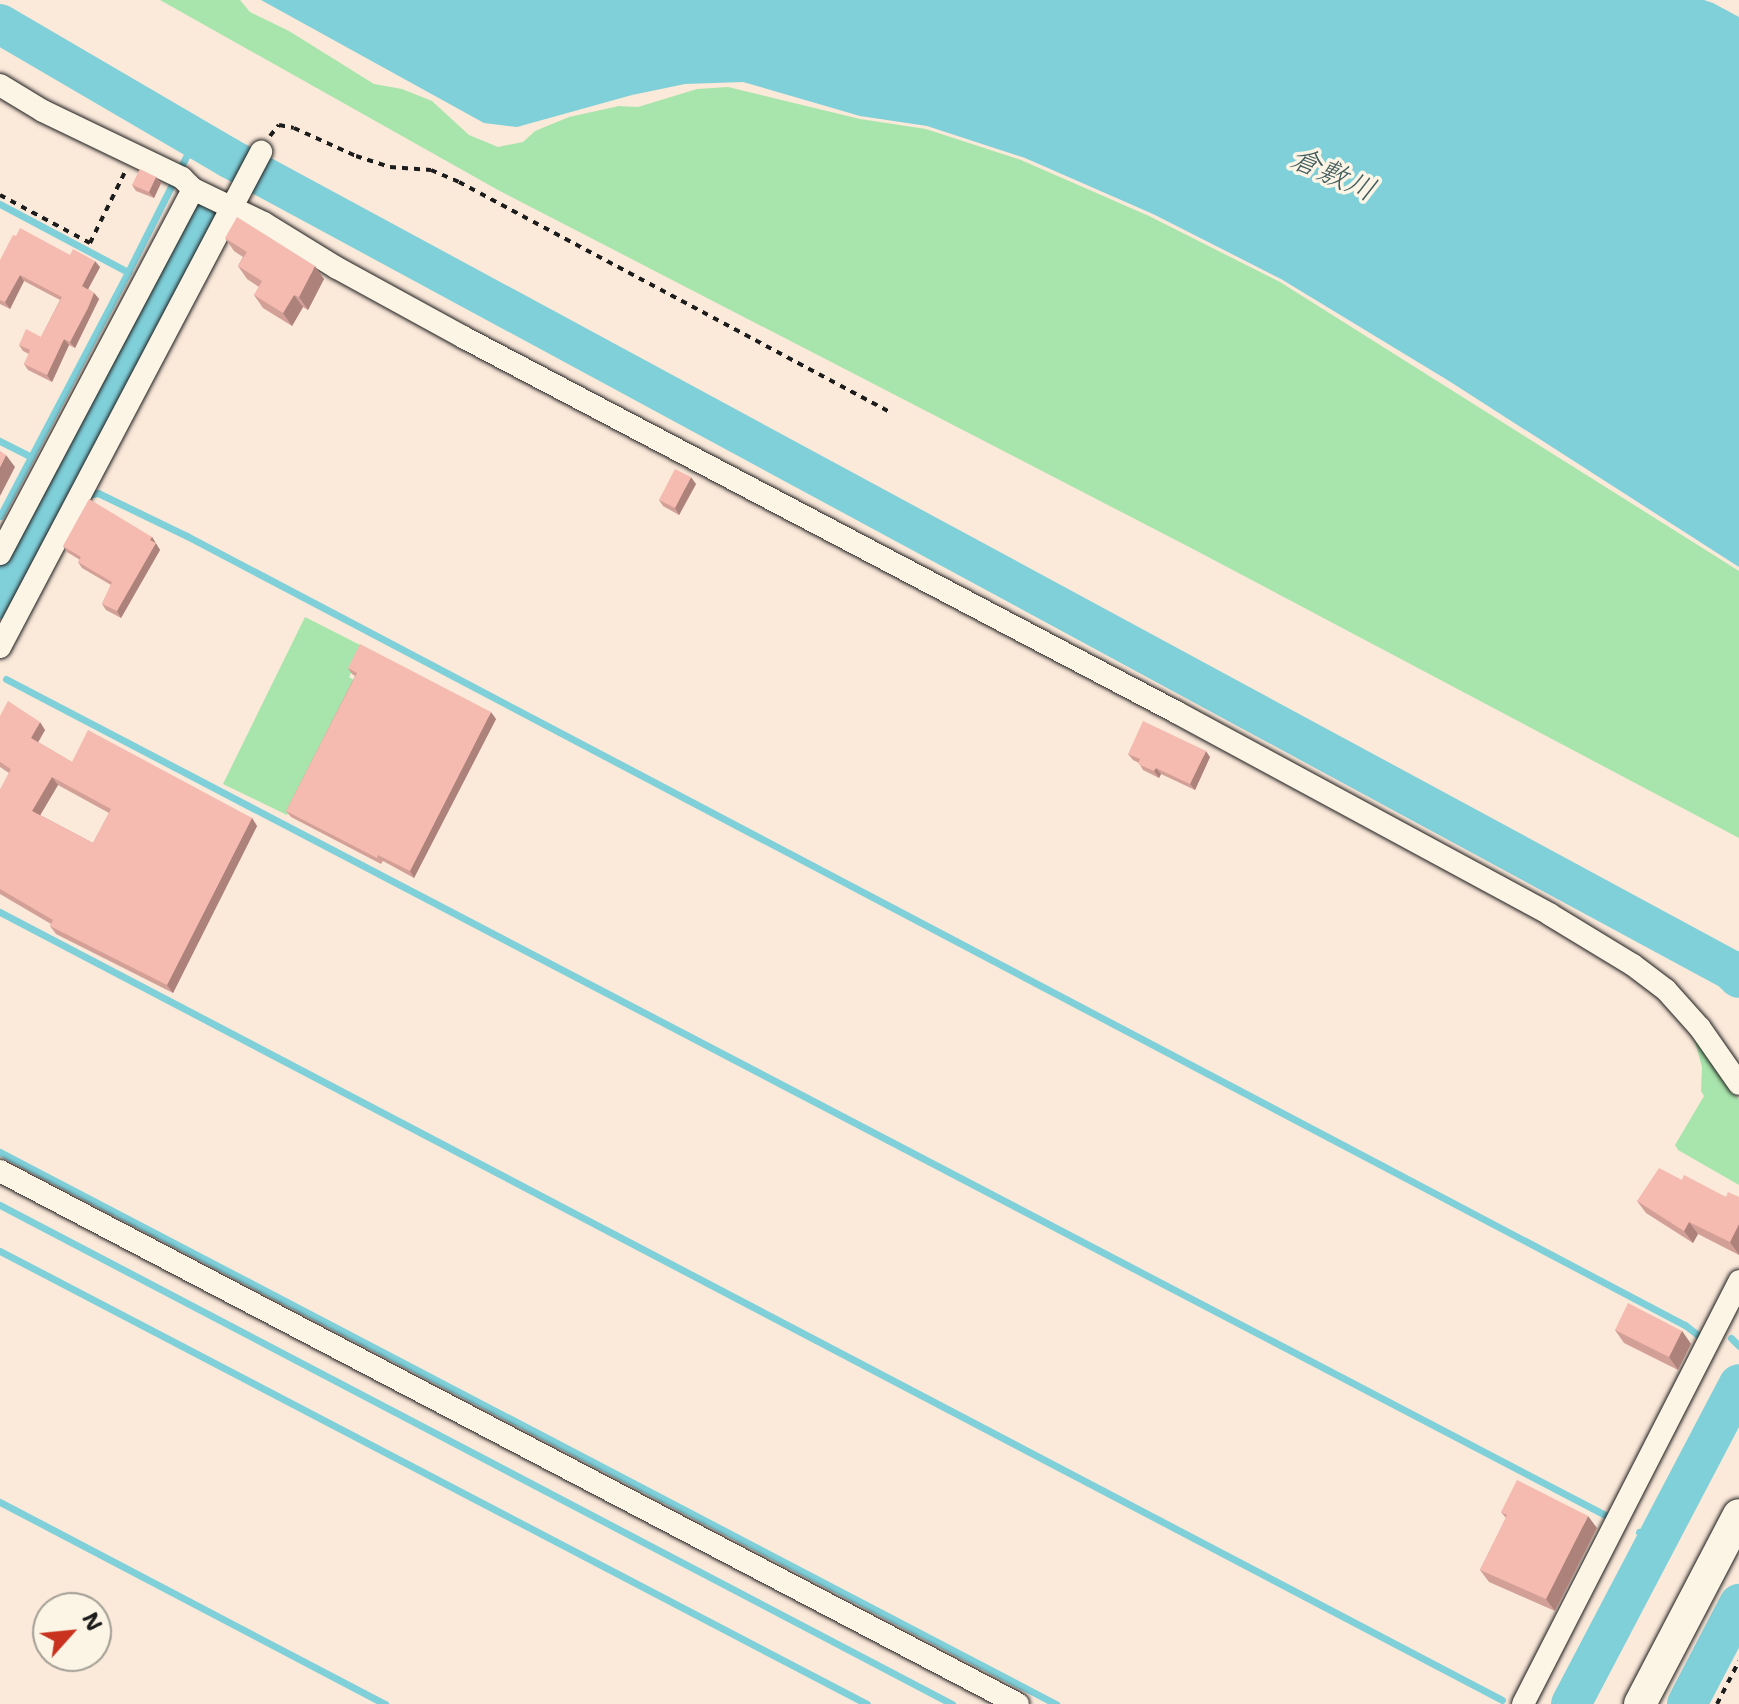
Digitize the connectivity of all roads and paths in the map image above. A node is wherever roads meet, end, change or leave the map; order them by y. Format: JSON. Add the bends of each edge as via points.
{"nodes":[{"id":1,"x":0,"y":85,"type":"edge"},
{"id":2,"x":261,"y":152,"type":"joint"},
{"id":3,"x":133,"y":156,"type":"junction"},
{"id":4,"x":183,"y":181,"type":"junction"},
{"id":5,"x":0,"y":195,"type":"edge"},
{"id":6,"x":238,"y":198,"type":"junction"},
{"id":7,"x":892,"y":413,"type":"dead end"},
{"id":8,"x":0,"y":554,"type":"edge"},
{"id":9,"x":0,"y":647,"type":"edge"},
{"id":10,"x":1739,"y":1084,"type":"edge"},
{"id":11,"x":0,"y":1171,"type":"edge"},
{"id":12,"x":1739,"y":1281,"type":"edge"},
{"id":13,"x":1739,"y":1515,"type":"edge"},
{"id":14,"x":1739,"y":1661,"type":"edge"},
{"id":15,"x":1018,"y":1704,"type":"edge"},
{"id":16,"x":1523,"y":1704,"type":"edge"},
{"id":17,"x":1640,"y":1704,"type":"edge"},
{"id":18,"x":1717,"y":1704,"type":"edge"}],
"edges":[{"from":1,"to":3,"type":"street"},
{"from":2,"to":6,"type":"street"},
{"from":2,"to":7,"type":"path","via":[[279,125],[390,167],[431,170]]},
{"from":3,"to":4,"type":"street"},
{"from":3,"to":5,"type":"path","via":[[90,243]]},
{"from":4,"to":6,"type":"street"},
{"from":4,"to":8,"type":"street"},
{"from":6,"to":9,"type":"street"},
{"from":6,"to":10,"type":"street","via":[[463,337],[1549,914],[1666,990]]},
{"from":11,"to":15,"type":"street"},
{"from":12,"to":16,"type":"street"},
{"from":13,"to":17,"type":"street"},
{"from":14,"to":18,"type":"path"}]}
